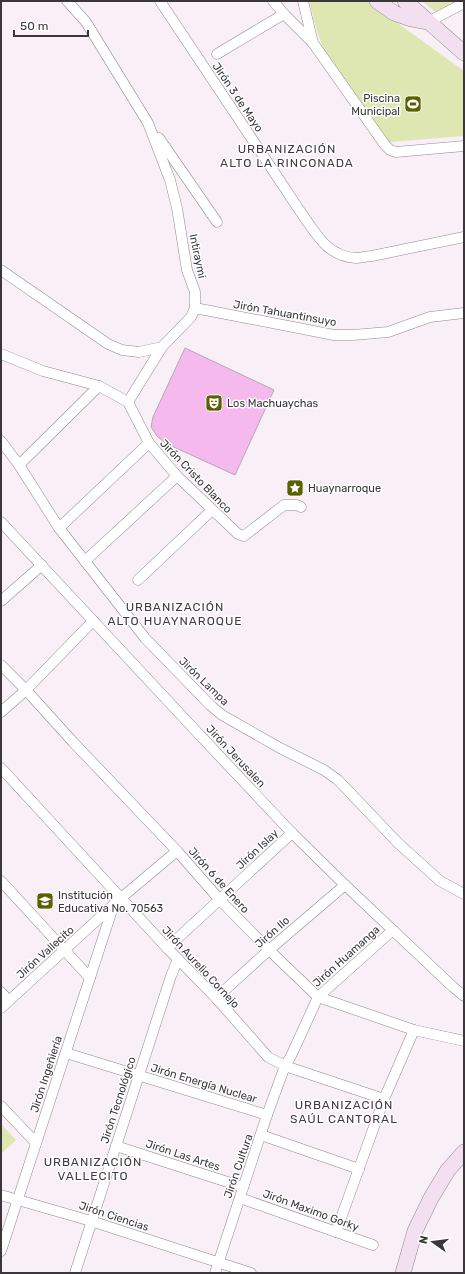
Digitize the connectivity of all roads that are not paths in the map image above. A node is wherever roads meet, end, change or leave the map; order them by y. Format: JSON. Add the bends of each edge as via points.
{"nodes":[{"id":1,"x":67,"y":1,"type":"edge"},
{"id":2,"x":160,"y":1,"type":"edge"},
{"id":3,"x":273,"y":1,"type":"edge"},
{"id":4,"x":303,"y":1,"type":"edge"},
{"id":5,"x":377,"y":1,"type":"edge"},
{"id":6,"x":405,"y":1,"type":"edge"},
{"id":7,"x":464,"y":4,"type":"edge"},
{"id":8,"x":284,"y":14,"type":"junction"},
{"id":9,"x":428,"y":22,"type":"junction"},
{"id":10,"x":313,"y":43,"type":"junction"},
{"id":11,"x":464,"y":53,"type":"edge"},
{"id":12,"x":217,"y":54,"type":"dead end"},
{"id":13,"x":148,"y":123,"type":"junction"},
{"id":14,"x":464,"y":146,"type":"edge"},
{"id":15,"x":217,"y":222,"type":"dead end"},
{"id":16,"x":464,"y":237,"type":"edge"},
{"id":17,"x":1,"y":270,"type":"edge"},
{"id":18,"x":195,"y":308,"type":"junction"},
{"id":19,"x":464,"y":313,"type":"edge"},
{"id":20,"x":162,"y":347,"type":"junction"},
{"id":21,"x":1,"y":354,"type":"edge"},
{"id":22,"x":99,"y":386,"type":"junction"},
{"id":23,"x":128,"y":402,"type":"junction"},
{"id":24,"x":1,"y":441,"type":"edge"},
{"id":25,"x":149,"y":443,"type":"junction"},
{"id":26,"x":18,"y":464,"type":"junction"},
{"id":27,"x":177,"y":476,"type":"junction"},
{"id":28,"x":301,"y":507,"type":"dead end"},
{"id":29,"x":212,"y":510,"type":"junction"},
{"id":30,"x":1,"y":522,"type":"edge"},
{"id":31,"x":59,"y":528,"type":"junction"},
{"id":32,"x":85,"y":561,"type":"junction"},
{"id":33,"x":42,"y":565,"type":"junction"},
{"id":34,"x":138,"y":580,"type":"dead end"},
{"id":35,"x":1,"y":601,"type":"edge"},
{"id":36,"x":93,"y":621,"type":"junction"},
{"id":37,"x":1,"y":665,"type":"edge"},
{"id":38,"x":26,"y":690,"type":"junction"},
{"id":39,"x":1,"y":712,"type":"edge"},
{"id":40,"x":1,"y":768,"type":"edge"},
{"id":41,"x":292,"y":833,"type":"junction"},
{"id":42,"x":177,"y":851,"type":"junction"},
{"id":43,"x":1,"y":881,"type":"edge"},
{"id":44,"x":345,"y":885,"type":"junction"},
{"id":45,"x":464,"y":894,"type":"edge"},
{"id":46,"x":220,"y":900,"type":"junction"},
{"id":47,"x":118,"y":901,"type":"junction"},
{"id":48,"x":393,"y":930,"type":"junction"},
{"id":49,"x":167,"y":948,"type":"junction"},
{"id":50,"x":65,"y":950,"type":"junction"},
{"id":51,"x":268,"y":950,"type":"junction"},
{"id":52,"x":178,"y":958,"type":"junction"},
{"id":53,"x":90,"y":978,"type":"junction"},
{"id":54,"x":1,"y":992,"type":"edge"},
{"id":55,"x":464,"y":996,"type":"edge"},
{"id":56,"x":318,"y":997,"type":"junction"},
{"id":57,"x":216,"y":998,"type":"junction"},
{"id":58,"x":5,"y":1004,"type":"edge"},
{"id":59,"x":414,"y":1030,"type":"junction"},
{"id":60,"x":464,"y":1041,"type":"edge"},
{"id":61,"x":66,"y":1052,"type":"junction"},
{"id":62,"x":285,"y":1066,"type":"junction"},
{"id":63,"x":138,"y":1076,"type":"junction"},
{"id":64,"x":384,"y":1098,"type":"junction"},
{"id":65,"x":2,"y":1109,"type":"edge"},
{"id":66,"x":267,"y":1116,"type":"junction"},
{"id":67,"x":261,"y":1136,"type":"junction"},
{"id":68,"x":36,"y":1143,"type":"junction"},
{"id":69,"x":116,"y":1146,"type":"junction"},
{"id":70,"x":464,"y":1152,"type":"edge"},
{"id":71,"x":359,"y":1169,"type":"junction"},
{"id":72,"x":243,"y":1187,"type":"junction"},
{"id":73,"x":1,"y":1195,"type":"edge"},
{"id":74,"x":240,"y":1198,"type":"junction"},
{"id":75,"x":17,"y":1200,"type":"junction"},
{"id":76,"x":91,"y":1221,"type":"junction"},
{"id":77,"x":336,"y":1232,"type":"junction"},
{"id":78,"x":373,"y":1245,"type":"dead end"},
{"id":79,"x":1,"y":1251,"type":"edge"},
{"id":80,"x":218,"y":1263,"type":"junction"},
{"id":81,"x":75,"y":1273,"type":"edge"},
{"id":82,"x":215,"y":1273,"type":"edge"},
{"id":83,"x":251,"y":1273,"type":"edge"},
{"id":84,"x":403,"y":1273,"type":"edge"}],
"edges":[{"from":1,"to":13,"type":"street","name":"Intiraymi","via":[[86,22]]},
{"from":2,"to":16,"type":"street","name":"Jirón 3 de Mayo","via":[[326,246],[340,254],[357,258]]},
{"from":3,"to":8,"type":"street"},
{"from":4,"to":10,"type":"street"},
{"from":5,"to":9,"type":"street","via":[[394,13]]},
{"from":6,"to":9,"type":"street"},
{"from":7,"to":9,"type":"street"},
{"from":8,"to":10,"type":"street"},
{"from":8,"to":12,"type":"street"},
{"from":9,"to":11,"type":"street"},
{"from":10,"to":14,"type":"street","via":[[390,150],[396,152]]},
{"from":13,"to":15,"type":"street"},
{"from":13,"to":18,"type":"street","name":"Intiraymi","via":[[170,180],[187,270],[195,292]]},
{"from":17,"to":20,"type":"street","via":[[108,344],[122,350],[139,352]]},
{"from":18,"to":19,"type":"street","name":"Jirón Tahuantinsuyo","via":[[334,335],[388,332],[430,317]]},
{"from":18,"to":20,"type":"street","via":[[191,317]]},
{"from":20,"to":23,"type":"street"},
{"from":21,"to":22,"type":"street","via":[[43,371]]},
{"from":22,"to":23,"type":"street"},
{"from":22,"to":26,"type":"street"},
{"from":23,"to":25,"type":"street","name":"Jirón Cristo Blanco"},
{"from":24,"to":26,"type":"street","name":"Jirón Lampa"},
{"from":25,"to":27,"type":"street","name":"Jirón Cristo Blanco"},
{"from":25,"to":31,"type":"street"},
{"from":26,"to":31,"type":"street","name":"Jirón Lampa"},
{"from":27,"to":29,"type":"street","name":"Jirón Cristo Blanco"},
{"from":27,"to":32,"type":"street"},
{"from":28,"to":29,"type":"street","name":"Jirón Cristo Blanco","via":[[284,505],[244,536],[238,534]]},
{"from":29,"to":34,"type":"street"},
{"from":30,"to":33,"type":"street","name":"Jirón Jerusalen"},
{"from":31,"to":32,"type":"street","name":"Jirón Lampa"},
{"from":32,"to":45,"type":"street","name":"Jirón Lampa","via":[[145,638],[222,716],[338,780],[398,843],[440,881]]},
{"from":33,"to":35,"type":"street"},
{"from":33,"to":36,"type":"street","name":"Jirón Jerusalen"},
{"from":36,"to":38,"type":"street"},
{"from":36,"to":41,"type":"street","name":"Jirón Jerusalen"},
{"from":37,"to":38,"type":"street","name":"Jirón 6 de Enero"},
{"from":38,"to":39,"type":"street"},
{"from":38,"to":42,"type":"street","name":"Jirón 6 de Enero"},
{"from":40,"to":47,"type":"street","name":"Jirón Aurelio Cornejo"},
{"from":41,"to":44,"type":"street","name":"Jirón Jerusalen"},
{"from":41,"to":46,"type":"street","name":"Jirón Islay"},
{"from":42,"to":46,"type":"street","name":"Jirón 6 de Enero"},
{"from":42,"to":47,"type":"street","name":"Jirón Vallecito"},
{"from":43,"to":50,"type":"street"},
{"from":44,"to":48,"type":"street","name":"Jirón Jerusalen"},
{"from":44,"to":51,"type":"street","name":"Jirón Ilo"},
{"from":46,"to":49,"type":"street","name":"Jirón Islay"},
{"from":46,"to":51,"type":"street","name":"Jirón 6 de Enero"},
{"from":47,"to":49,"type":"street","name":"Jirón Aurelio Cornejo"},
{"from":47,"to":50,"type":"street","name":"Jirón Vallecito"},
{"from":47,"to":53,"type":"street","name":"Jirón Ingeñiería"},
{"from":48,"to":55,"type":"street","name":"Jirón Jerusalen"},
{"from":48,"to":56,"type":"street","name":"Jirón Huamanga"},
{"from":49,"to":52,"type":"street","name":"Jirón Aurelio Cornejo"},
{"from":50,"to":53,"type":"street"},
{"from":50,"to":58,"type":"street","name":"Jirón Vallecito"},
{"from":51,"to":56,"type":"street","name":"Jirón 6 de Enero"},
{"from":51,"to":57,"type":"street","name":"Jirón Ilo"},
{"from":52,"to":57,"type":"street","name":"Jirón Aurelio Cornejo"},
{"from":52,"to":63,"type":"street","name":"Jirón Tecnológico"},
{"from":53,"to":61,"type":"street","name":"Jirón Ingeñiería"},
{"from":54,"to":58,"type":"street"},
{"from":56,"to":59,"type":"street","name":"Jirón 6 de Enero"},
{"from":56,"to":62,"type":"street","name":"Jirón Huamanga"},
{"from":57,"to":62,"type":"street","name":"Jirón Aurelio Cornejo","via":[[268,1057]]},
{"from":59,"to":60,"type":"street","name":"Jirón 6 de Enero"},
{"from":59,"to":64,"type":"street"},
{"from":61,"to":63,"type":"street","name":"Jirón Energía Nuclear"},
{"from":61,"to":68,"type":"street","name":"Jirón Ingeñiería"},
{"from":62,"to":64,"type":"street","name":"Jirón Aurelio Cornejo"},
{"from":62,"to":66,"type":"street","name":"Jirón Cultura"},
{"from":63,"to":66,"type":"street","name":"Jirón Energía Nuclear"},
{"from":63,"to":69,"type":"street","name":"Jirón Tecnológico"},
{"from":64,"to":71,"type":"street"},
{"from":65,"to":68,"type":"street"},
{"from":66,"to":67,"type":"street","name":"Jirón Cultura"},
{"from":67,"to":71,"type":"street"},
{"from":67,"to":72,"type":"street","name":"Jirón Cultura"},
{"from":68,"to":75,"type":"street","name":"Jirón Ingeñiería"},
{"from":69,"to":72,"type":"street","name":"Jirón Las Artes"},
{"from":69,"to":76,"type":"street","name":"Jirón Tecnológico"},
{"from":70,"to":84,"type":"street","via":[[448,1170],[431,1198],[415,1231]]},
{"from":71,"to":77,"type":"street"},
{"from":72,"to":74,"type":"street","name":"Jirón Cultura"},
{"from":73,"to":75,"type":"street","name":"Jirón Ciencias"},
{"from":74,"to":77,"type":"street","name":"Jirón Maximo Gorky"},
{"from":74,"to":80,"type":"street","name":"Jirón Cultura"},
{"from":75,"to":76,"type":"street","name":"Jirón Ciencias"},
{"from":75,"to":79,"type":"street","name":"Jirón Ingeñiería"},
{"from":76,"to":80,"type":"street","name":"Jirón Ciencias"},
{"from":76,"to":81,"type":"street","name":"Jirón Tecnológico"},
{"from":77,"to":78,"type":"street","name":"Jirón Maximo Gorky"},
{"from":80,"to":82,"type":"street","name":"Jirón Cultura"},
{"from":80,"to":83,"type":"street","name":"Jirón Ciencias"}]}
